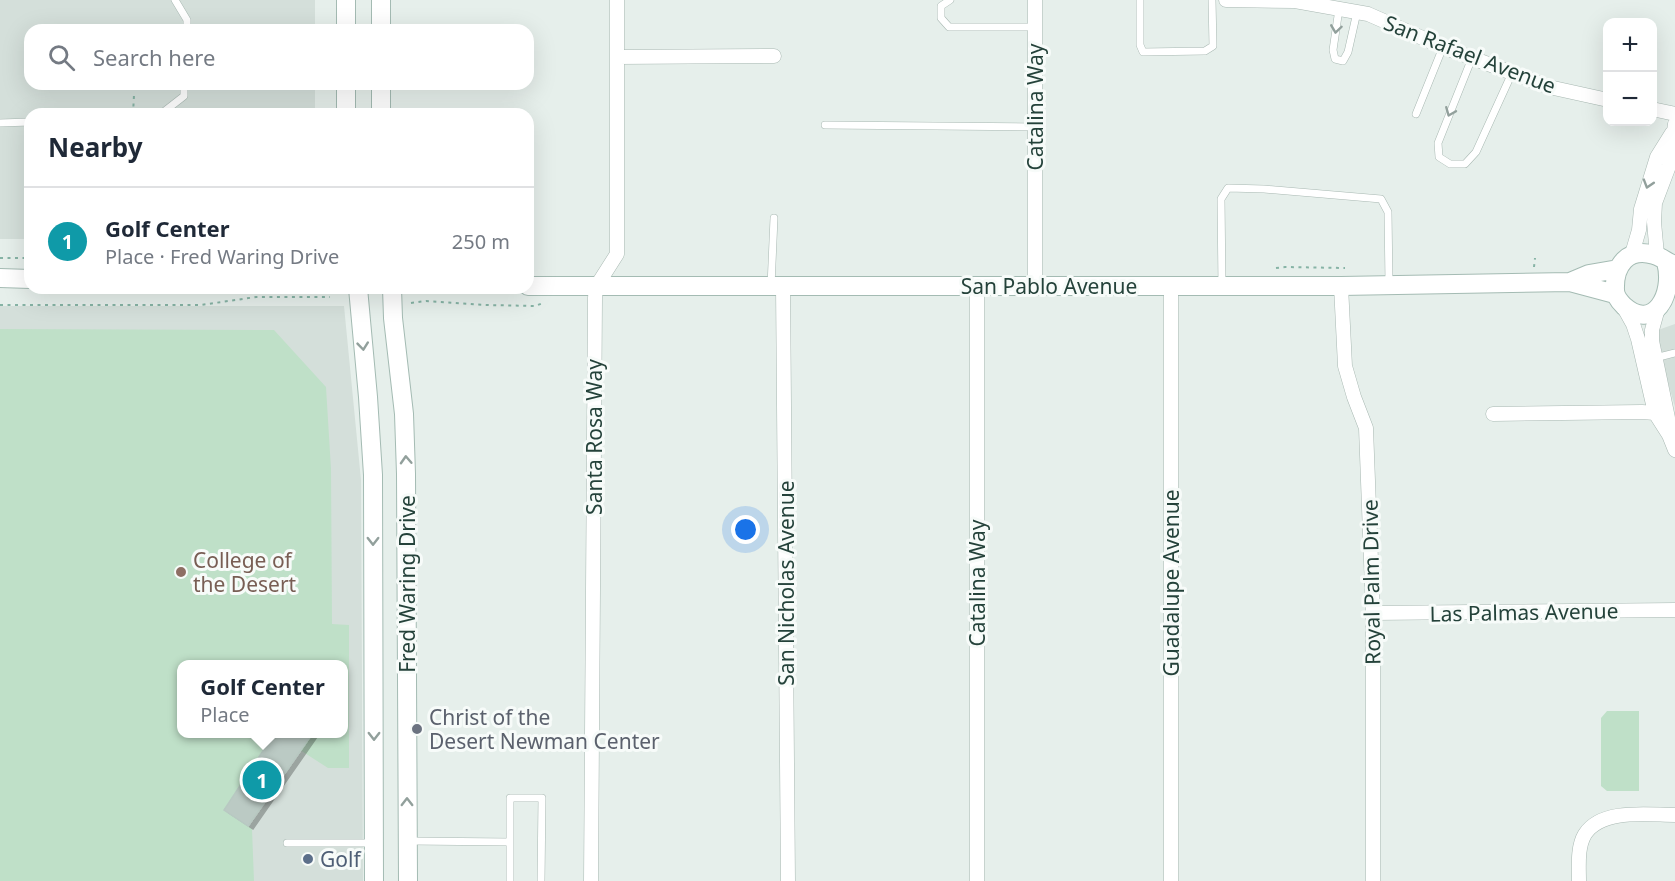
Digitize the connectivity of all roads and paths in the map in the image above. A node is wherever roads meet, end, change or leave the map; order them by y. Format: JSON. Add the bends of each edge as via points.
{"nodes":[{"id":1,"x":175,"y":0,"type":"edge"},
{"id":2,"x":346,"y":0,"type":"edge"},
{"id":3,"x":381,"y":0,"type":"edge"},
{"id":4,"x":616,"y":0,"type":"edge"},
{"id":5,"x":950,"y":0,"type":"edge"},
{"id":6,"x":1035,"y":0,"type":"edge"},
{"id":7,"x":1140,"y":0,"type":"edge"},
{"id":8,"x":1212,"y":0,"type":"edge"},
{"id":9,"x":1226,"y":0,"type":"edge"},
{"id":10,"x":1339,"y":9,"type":"junction"},
{"id":11,"x":1357,"y":12,"type":"junction"},
{"id":12,"x":187,"y":24,"type":"edge"},
{"id":13,"x":346,"y":24,"type":"edge"},
{"id":14,"x":381,"y":24,"type":"edge"},
{"id":15,"x":1035,"y":27,"type":"junction"},
{"id":16,"x":1443,"y":47,"type":"junction"},
{"id":17,"x":774,"y":56,"type":"dead end"},
{"id":18,"x":616,"y":57,"type":"junction"},
{"id":19,"x":1472,"y":58,"type":"junction"},
{"id":20,"x":1512,"y":73,"type":"junction"},
{"id":21,"x":184,"y":90,"type":"edge"},
{"id":22,"x":346,"y":90,"type":"edge"},
{"id":23,"x":381,"y":90,"type":"edge"},
{"id":24,"x":134,"y":95,"type":"dead end"},
{"id":25,"x":1603,"y":99,"type":"edge"},
{"id":26,"x":133,"y":108,"type":"edge"},
{"id":27,"x":169,"y":108,"type":"edge"},
{"id":28,"x":346,"y":108,"type":"edge"},
{"id":29,"x":381,"y":108,"type":"edge"},
{"id":30,"x":1657,"y":111,"type":"edge"},
{"id":31,"x":1416,"y":114,"type":"dead end"},
{"id":32,"x":1675,"y":114,"type":"edge"},
{"id":33,"x":24,"y":122,"type":"edge"},
{"id":34,"x":0,"y":123,"type":"edge"},
{"id":35,"x":825,"y":125,"type":"dead end"},
{"id":36,"x":1035,"y":127,"type":"junction"},
{"id":37,"x":1674,"y":128,"type":"edge"},
{"id":38,"x":1670,"y":179,"type":"edge"},
{"id":39,"x":774,"y":218,"type":"dead end"},
{"id":40,"x":1632,"y":254,"type":"junction"},
{"id":41,"x":0,"y":258,"type":"edge"},
{"id":42,"x":24,"y":258,"type":"edge"},
{"id":43,"x":1666,"y":261,"type":"edge"},
{"id":44,"x":1618,"y":269,"type":"junction"},
{"id":45,"x":0,"y":278,"type":"edge"},
{"id":46,"x":24,"y":279,"type":"edge"},
{"id":47,"x":1570,"y":282,"type":"junction"},
{"id":48,"x":1389,"y":285,"type":"junction"},
{"id":49,"x":534,"y":286,"type":"edge"},
{"id":50,"x":777,"y":286,"type":"junction"},
{"id":51,"x":977,"y":286,"type":"junction"},
{"id":52,"x":1035,"y":286,"type":"junction"},
{"id":53,"x":1171,"y":286,"type":"junction"},
{"id":54,"x":1222,"y":286,"type":"junction"},
{"id":55,"x":1341,"y":286,"type":"junction"},
{"id":56,"x":596,"y":287,"type":"junction"},
{"id":57,"x":359,"y":294,"type":"edge"},
{"id":58,"x":392,"y":294,"type":"edge"},
{"id":59,"x":330,"y":297,"type":"dead end"},
{"id":60,"x":1618,"y":299,"type":"junction"},
{"id":61,"x":0,"y":305,"type":"edge"},
{"id":62,"x":1666,"y":305,"type":"edge"},
{"id":63,"x":1675,"y":353,"type":"edge"},
{"id":64,"x":1655,"y":358,"type":"junction"},
{"id":65,"x":1655,"y":413,"type":"junction"},
{"id":66,"x":1492,"y":414,"type":"dead end"},
{"id":67,"x":1672,"y":435,"type":"edge"},
{"id":68,"x":1675,"y":450,"type":"edge"},
{"id":69,"x":1675,"y":610,"type":"edge"},
{"id":70,"x":1373,"y":613,"type":"junction"},
{"id":71,"x":1675,"y":815,"type":"edge"},
{"id":72,"x":407,"y":841,"type":"junction"},
{"id":73,"x":510,"y":842,"type":"junction"},
{"id":74,"x":287,"y":843,"type":"dead end"},
{"id":75,"x":374,"y":843,"type":"junction"},
{"id":76,"x":374,"y":881,"type":"edge"},
{"id":77,"x":408,"y":881,"type":"edge"},
{"id":78,"x":510,"y":881,"type":"edge"},
{"id":79,"x":541,"y":881,"type":"edge"},
{"id":80,"x":591,"y":881,"type":"edge"},
{"id":81,"x":788,"y":881,"type":"edge"},
{"id":82,"x":977,"y":881,"type":"edge"},
{"id":83,"x":1171,"y":881,"type":"edge"},
{"id":84,"x":1373,"y":881,"type":"edge"},
{"id":85,"x":1579,"y":881,"type":"edge"}],
"edges":[{"from":1,"to":12,"type":"lane"},
{"from":2,"to":13,"type":"street"},
{"from":3,"to":14,"type":"street"},
{"from":4,"to":18,"type":"street"},
{"from":5,"to":15,"type":"lane","via":[[941,6],[941,18],[949,27]]},
{"from":6,"to":15,"type":"street","name":"Catalina Way"},
{"from":7,"to":8,"type":"lane","via":[[1143,52],[1205,51],[1213,46]]},
{"from":9,"to":10,"type":"street","name":"San Rafael Avenue","via":[[1295,1]]},
{"from":10,"to":11,"type":"street","name":"San Rafael Avenue"},
{"from":10,"to":11,"type":"lane","one_way":true,"via":[[1335,59],[1343,60],[1348,52]]},
{"from":11,"to":16,"type":"street","name":"San Rafael Avenue"},
{"from":15,"to":36,"type":"street","name":"Catalina Way"},
{"from":16,"to":19,"type":"street","name":"San Rafael Avenue"},
{"from":16,"to":31,"type":"lane"},
{"from":17,"to":18,"type":"street"},
{"from":18,"to":56,"type":"street","via":[[617,254]]},
{"from":19,"to":20,"type":"street","name":"San Rafael Avenue"},
{"from":19,"to":20,"type":"lane","one_way":true,"via":[[1438,143],[1440,157],[1450,164],[1465,164],[1476,152]]},
{"from":20,"to":25,"type":"street","name":"San Rafael Avenue","via":[[1549,87]]},
{"from":21,"to":27,"type":"lane","via":[[184,96]]},
{"from":22,"to":28,"type":"street"},
{"from":23,"to":29,"type":"street"},
{"from":24,"to":26,"type":"path"},
{"from":30,"to":32,"type":"street"},
{"from":33,"to":34,"type":"lane"},
{"from":35,"to":36,"type":"lane"},
{"from":36,"to":52,"type":"street","name":"Catalina Way"},
{"from":37,"to":38,"type":"street"},
{"from":37,"to":40,"type":"street","one_way":true,"via":[[1657,157]]},
{"from":38,"to":43,"type":"street","via":[[1655,203],[1654,222]]},
{"from":39,"to":50,"type":"lane"},
{"from":40,"to":43,"type":"street","via":[[1645,253]]},
{"from":40,"to":44,"type":"street"},
{"from":41,"to":42,"type":"path"},
{"from":43,"to":62,"type":"street","via":[[1673,272],[1674,288]]},
{"from":44,"to":47,"type":"street","name":"San Pablo Avenue"},
{"from":44,"to":60,"type":"street"},
{"from":45,"to":46,"type":"street"},
{"from":47,"to":48,"type":"street","name":"San Pablo Avenue"},
{"from":47,"to":60,"type":"street","name":"San Pablo Avenue"},
{"from":48,"to":54,"type":"lane","via":[[1388,212],[1381,199],[1227,188],[1221,199]]},
{"from":48,"to":55,"type":"street","name":"San Pablo Avenue"},
{"from":49,"to":56,"type":"street","name":"San Pablo Avenue"},
{"from":50,"to":51,"type":"street","name":"San Pablo Avenue"},
{"from":50,"to":56,"type":"street","name":"San Pablo Avenue"},
{"from":50,"to":81,"type":"street","name":"San Nicholas Avenue"},
{"from":51,"to":52,"type":"street","name":"San Pablo Avenue"},
{"from":51,"to":82,"type":"street","name":"Catalina Way"},
{"from":52,"to":53,"type":"street","name":"San Pablo Avenue"},
{"from":53,"to":54,"type":"street","name":"San Pablo Avenue"},
{"from":53,"to":83,"type":"street","name":"Guadalupe Avenue"},
{"from":54,"to":55,"type":"street","name":"San Pablo Avenue"},
{"from":55,"to":70,"type":"street","name":"Royal Palm Drive","via":[[1346,366],[1366,428]]},
{"from":56,"to":80,"type":"street","name":"Santa Rosa Way"},
{"from":57,"to":75,"type":"street","name":"Fred Waring Drive","one_way":true,"via":[[373,475]]},
{"from":72,"to":58,"type":"street","name":"Fred Waring Drive","one_way":true,"via":[[406,474]]},
{"from":59,"to":61,"type":"path","via":[[256,297],[201,305]]},
{"from":60,"to":62,"type":"street","name":"San Pablo Avenue","via":[[1631,311],[1644,315]]},
{"from":60,"to":65,"type":"street","via":[[1638,339]]},
{"from":62,"to":64,"type":"street","via":[[1652,337]]},
{"from":63,"to":64,"type":"lane"},
{"from":64,"to":67,"type":"street"},
{"from":65,"to":66,"type":"street"},
{"from":65,"to":67,"type":"street"},
{"from":67,"to":68,"type":"street"},
{"from":69,"to":70,"type":"street","name":"Las Palmas Avenue"},
{"from":70,"to":84,"type":"street","name":"Royal Palm Drive"},
{"from":71,"to":85,"type":"street","via":[[1611,816],[1597,822],[1585,835],[1579,853]]},
{"from":72,"to":73,"type":"lane"},
{"from":72,"to":77,"type":"street","name":"Fred Waring Drive"},
{"from":73,"to":78,"type":"lane"},
{"from":73,"to":79,"type":"lane","via":[[510,798],[542,798]]},
{"from":74,"to":75,"type":"lane"},
{"from":75,"to":76,"type":"street","name":"Fred Waring Drive"}]}
